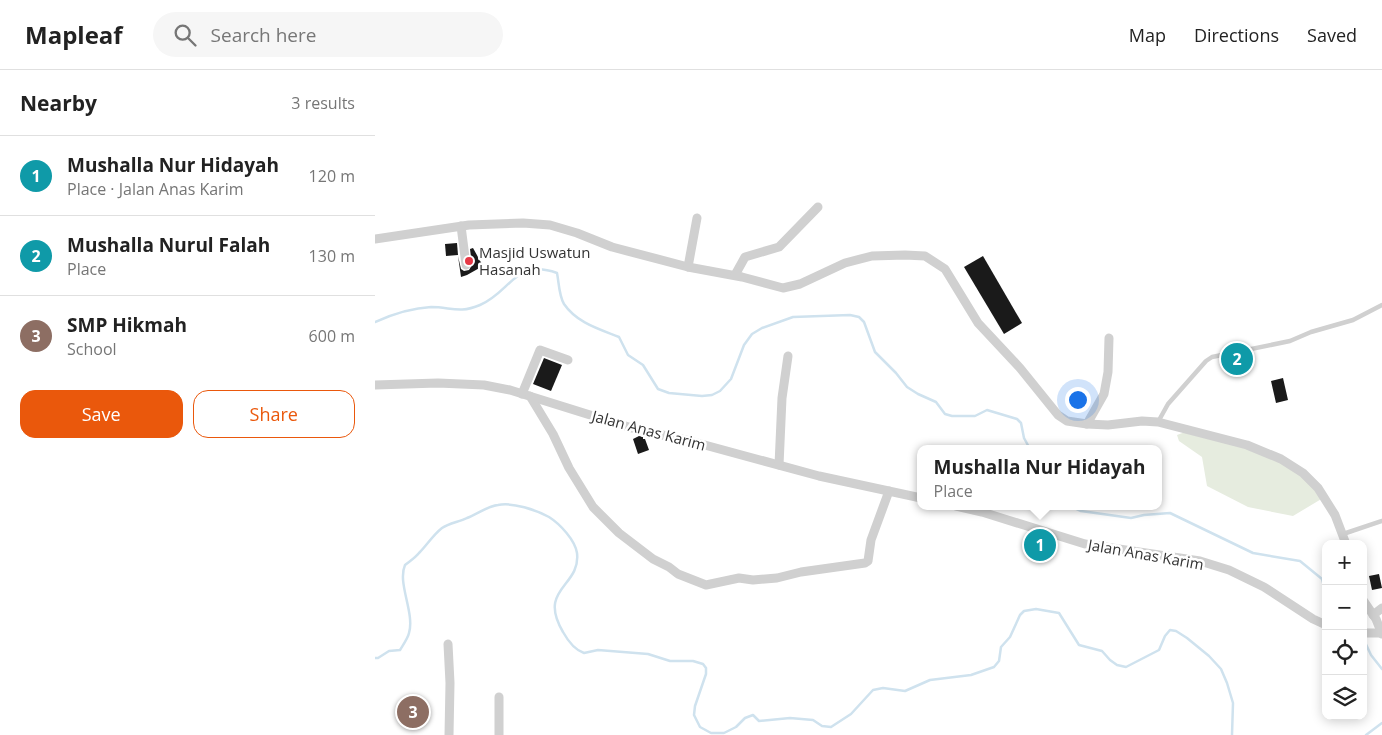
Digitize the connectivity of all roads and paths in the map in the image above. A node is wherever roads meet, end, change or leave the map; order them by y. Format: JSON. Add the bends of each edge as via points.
{"nodes":[{"id":1,"x":818,"y":206,"type":"dead end"},
{"id":2,"x":697,"y":218,"type":"dead end"},
{"id":3,"x":461,"y":226,"type":"junction"},
{"id":4,"x":375,"y":239,"type":"edge"},
{"id":5,"x":466,"y":265,"type":"dead end"},
{"id":6,"x":689,"y":267,"type":"junction"},
{"id":7,"x":735,"y":275,"type":"junction"},
{"id":8,"x":1382,"y":305,"type":"edge"},
{"id":9,"x":1109,"y":338,"type":"dead end"},
{"id":10,"x":788,"y":356,"type":"dead end"},
{"id":11,"x":567,"y":360,"type":"dead end"},
{"id":12,"x":375,"y":385,"type":"edge"},
{"id":13,"x":526,"y":395,"type":"junction"},
{"id":14,"x":1158,"y":422,"type":"junction"},
{"id":15,"x":1087,"y":424,"type":"junction"},
{"id":16,"x":779,"y":465,"type":"junction"},
{"id":17,"x":889,"y":491,"type":"junction"},
{"id":18,"x":917,"y":497,"type":"edge"},
{"id":19,"x":973,"y":510,"type":"edge"},
{"id":20,"x":1382,"y":521,"type":"edge"},
{"id":21,"x":1343,"y":534,"type":"junction"},
{"id":22,"x":1345,"y":540,"type":"edge"},
{"id":23,"x":1367,"y":606,"type":"edge"},
{"id":24,"x":1382,"y":608,"type":"edge"},
{"id":25,"x":1373,"y":615,"type":"junction"},
{"id":26,"x":1322,"y":623,"type":"edge"},
{"id":27,"x":1367,"y":633,"type":"edge"},
{"id":28,"x":1382,"y":634,"type":"edge"},
{"id":29,"x":448,"y":644,"type":"dead end"},
{"id":30,"x":499,"y":697,"type":"dead end"},
{"id":31,"x":449,"y":735,"type":"edge"},
{"id":32,"x":499,"y":735,"type":"edge"}],
"edges":[{"from":1,"to":7,"type":"street","via":[[779,247],[745,257]]},
{"from":2,"to":6,"type":"street"},
{"from":3,"to":4,"type":"street"},
{"from":3,"to":5,"type":"street"},
{"from":3,"to":6,"type":"street","via":[[550,225],[611,247]]},
{"from":6,"to":7,"type":"street"},
{"from":7,"to":15,"type":"street","via":[[783,288],[801,284],[845,263],[872,256],[925,256],[945,269],[979,323],[1058,415]]},
{"from":8,"to":14,"type":"lane","via":[[1353,320],[1311,332],[1290,342],[1212,357],[1168,404]]},
{"from":9,"to":15,"type":"street","via":[[1104,394]]},
{"from":10,"to":16,"type":"street","via":[[782,392]]},
{"from":11,"to":13,"type":"street","via":[[540,350]]},
{"from":12,"to":13,"type":"street","name":"Jalan Anas Karim","via":[[484,385]]},
{"from":13,"to":16,"type":"street","name":"Jalan Anas Karim","via":[[635,429]]},
{"from":13,"to":17,"type":"street","via":[[553,434],[593,507],[619,533],[653,559],[704,585],[739,578],[777,578],[865,563]]},
{"from":14,"to":15,"type":"street"},
{"from":14,"to":21,"type":"street","via":[[1247,445],[1281,459],[1303,473],[1318,488]]},
{"from":16,"to":17,"type":"street","name":"Jalan Anas Karim"},
{"from":17,"to":18,"type":"street","name":"Jalan Anas Karim"},
{"from":19,"to":26,"type":"street","name":"Jalan Anas Karim","via":[[1085,544],[1200,561],[1229,570]]},
{"from":20,"to":21,"type":"lane"},
{"from":21,"to":22,"type":"street"},
{"from":23,"to":25,"type":"street"},
{"from":24,"to":25,"type":"street"},
{"from":25,"to":28,"type":"street"},
{"from":27,"to":28,"type":"street"},
{"from":29,"to":31,"type":"street"},
{"from":30,"to":32,"type":"street"}]}
